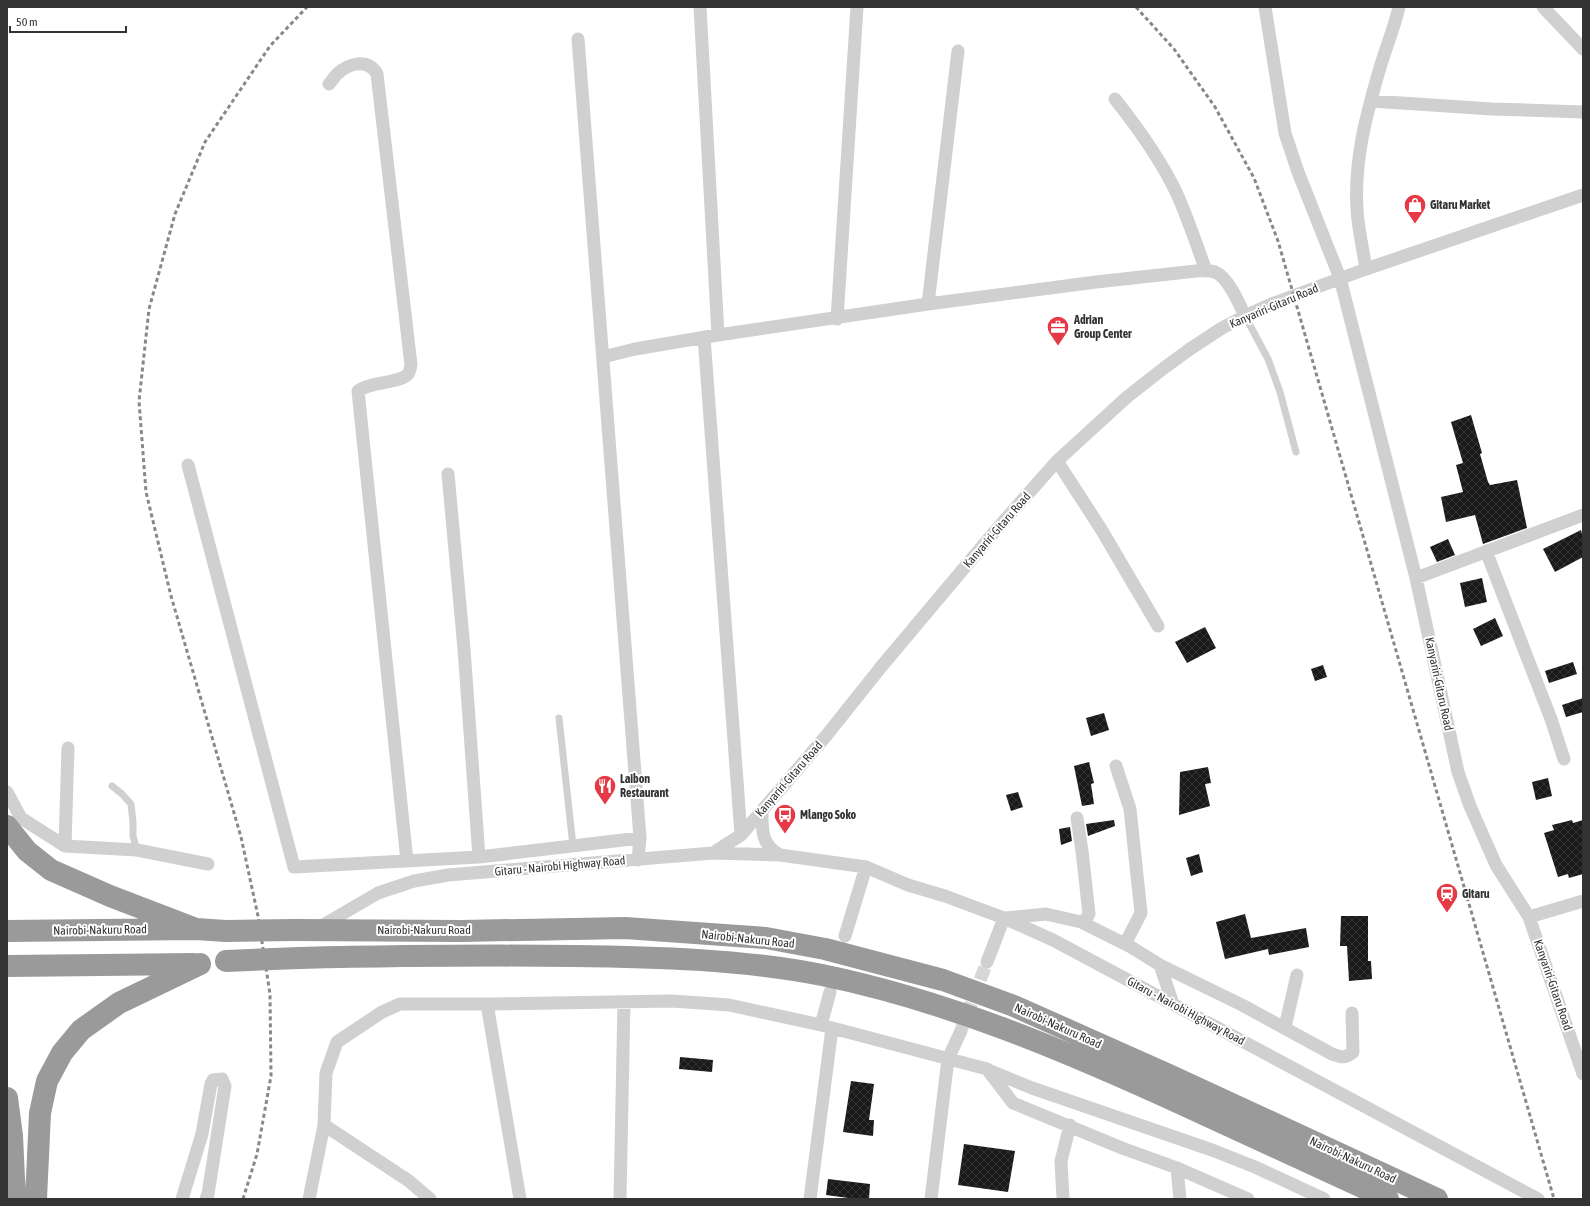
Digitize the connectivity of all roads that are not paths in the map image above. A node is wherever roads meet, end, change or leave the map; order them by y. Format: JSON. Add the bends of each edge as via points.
{"nodes":[{"id":1,"x":700,"y":7,"type":"edge"},
{"id":2,"x":857,"y":7,"type":"edge"},
{"id":3,"x":1265,"y":7,"type":"edge"},
{"id":4,"x":1398,"y":7,"type":"edge"},
{"id":5,"x":1543,"y":7,"type":"edge"},
{"id":6,"x":578,"y":39,"type":"dead end"},
{"id":7,"x":1583,"y":49,"type":"edge"},
{"id":8,"x":958,"y":51,"type":"dead end"},
{"id":9,"x":329,"y":84,"type":"dead end"},
{"id":10,"x":1115,"y":99,"type":"dead end"},
{"id":11,"x":1371,"y":101,"type":"junction"},
{"id":12,"x":1583,"y":112,"type":"edge"},
{"id":13,"x":1583,"y":195,"type":"edge"},
{"id":14,"x":1366,"y":269,"type":"junction"},
{"id":15,"x":1206,"y":271,"type":"junction"},
{"id":16,"x":1340,"y":278,"type":"junction"},
{"id":17,"x":928,"y":304,"type":"junction"},
{"id":18,"x":1245,"y":316,"type":"junction"},
{"id":19,"x":837,"y":319,"type":"junction"},
{"id":20,"x":718,"y":335,"type":"junction"},
{"id":21,"x":704,"y":338,"type":"junction"},
{"id":22,"x":603,"y":356,"type":"junction"},
{"id":23,"x":1296,"y":452,"type":"dead end"},
{"id":24,"x":1057,"y":461,"type":"junction"},
{"id":25,"x":188,"y":465,"type":"dead end"},
{"id":26,"x":448,"y":474,"type":"dead end"},
{"id":27,"x":1583,"y":515,"type":"edge"},
{"id":28,"x":1486,"y":551,"type":"junction"},
{"id":29,"x":1416,"y":578,"type":"junction"},
{"id":30,"x":1158,"y":626,"type":"dead end"},
{"id":31,"x":559,"y":718,"type":"dead end"},
{"id":32,"x":68,"y":748,"type":"dead end"},
{"id":33,"x":1564,"y":758,"type":"dead end"},
{"id":34,"x":1116,"y":766,"type":"dead end"},
{"id":35,"x":112,"y":786,"type":"dead end"},
{"id":36,"x":7,"y":792,"type":"edge"},
{"id":37,"x":762,"y":810,"type":"junction"},
{"id":38,"x":1077,"y":818,"type":"dead end"},
{"id":39,"x":7,"y":826,"type":"edge"},
{"id":40,"x":741,"y":835,"type":"junction"},
{"id":41,"x":640,"y":838,"type":"junction"},
{"id":42,"x":65,"y":846,"type":"junction"},
{"id":43,"x":573,"y":846,"type":"junction"},
{"id":44,"x":137,"y":850,"type":"junction"},
{"id":45,"x":713,"y":853,"type":"junction"},
{"id":46,"x":780,"y":855,"type":"junction"},
{"id":47,"x":479,"y":857,"type":"junction"},
{"id":48,"x":638,"y":860,"type":"junction"},
{"id":49,"x":406,"y":861,"type":"junction"},
{"id":50,"x":208,"y":864,"type":"dead end"},
{"id":51,"x":866,"y":867,"type":"junction"},
{"id":52,"x":1583,"y":901,"type":"edge"},
{"id":53,"x":1529,"y":917,"type":"junction"},
{"id":54,"x":1004,"y":918,"type":"junction"},
{"id":55,"x":1081,"y":922,"type":"junction"},
{"id":56,"x":196,"y":929,"type":"junction"},
{"id":57,"x":316,"y":929,"type":"junction"},
{"id":58,"x":7,"y":931,"type":"edge"},
{"id":59,"x":845,"y":936,"type":"dead end"},
{"id":60,"x":1125,"y":944,"type":"junction"},
{"id":61,"x":987,"y":962,"type":"tunnel mouth"},
{"id":62,"x":200,"y":964,"type":"junction"},
{"id":63,"x":1160,"y":965,"type":"junction"},
{"id":64,"x":7,"y":966,"type":"edge"},
{"id":65,"x":1297,"y":976,"type":"dead end"},
{"id":66,"x":830,"y":992,"type":"dead end"},
{"id":67,"x":624,"y":1002,"type":"junction"},
{"id":68,"x":487,"y":1004,"type":"junction"},
{"id":69,"x":1173,"y":1004,"type":"junction"},
{"id":70,"x":1352,"y":1013,"type":"dead end"},
{"id":71,"x":826,"y":1026,"type":"junction"},
{"id":72,"x":1285,"y":1027,"type":"junction"},
{"id":73,"x":960,"y":1033,"type":"tunnel mouth"},
{"id":74,"x":948,"y":1060,"type":"junction"},
{"id":75,"x":987,"y":1069,"type":"junction"},
{"id":76,"x":1583,"y":1074,"type":"edge"},
{"id":77,"x":7,"y":1098,"type":"edge"},
{"id":78,"x":324,"y":1125,"type":"junction"},
{"id":79,"x":1070,"y":1125,"type":"junction"},
{"id":80,"x":1177,"y":1168,"type":"junction"},
{"id":81,"x":15,"y":1199,"type":"edge"},
{"id":82,"x":36,"y":1199,"type":"edge"},
{"id":83,"x":182,"y":1199,"type":"edge"},
{"id":84,"x":206,"y":1199,"type":"edge"},
{"id":85,"x":309,"y":1199,"type":"edge"},
{"id":86,"x":430,"y":1199,"type":"edge"},
{"id":87,"x":520,"y":1199,"type":"edge"},
{"id":88,"x":620,"y":1199,"type":"edge"},
{"id":89,"x":810,"y":1199,"type":"edge"},
{"id":90,"x":931,"y":1199,"type":"edge"},
{"id":91,"x":1063,"y":1199,"type":"edge"},
{"id":92,"x":1180,"y":1199,"type":"edge"},
{"id":93,"x":1248,"y":1199,"type":"edge"},
{"id":94,"x":1324,"y":1199,"type":"edge"},
{"id":95,"x":1388,"y":1199,"type":"edge"},
{"id":96,"x":1438,"y":1199,"type":"edge"},
{"id":97,"x":1538,"y":1199,"type":"edge"}],
"edges":[{"from":1,"to":20,"type":"street"},
{"from":2,"to":19,"type":"street"},
{"from":3,"to":16,"type":"street","name":"Kanyariri-Gitaru Road","via":[[1285,132]]},
{"from":4,"to":11,"type":"street"},
{"from":5,"to":7,"type":"street"},
{"from":6,"to":22,"type":"street"},
{"from":8,"to":17,"type":"street"},
{"from":9,"to":49,"type":"street","via":[[337,74],[349,66],[364,62],[377,74],[411,365],[408,374],[403,378],[370,385],[358,391]]},
{"from":10,"to":15,"type":"street","via":[[1165,171],[1177,194]]},
{"from":11,"to":12,"type":"street"},
{"from":11,"to":14,"type":"street","via":[[1361,145],[1357,185],[1359,229]]},
{"from":13,"to":14,"type":"street","name":"Kanyariri-Gitaru Road"},
{"from":14,"to":16,"type":"street","name":"Kanyariri-Gitaru Road"},
{"from":15,"to":17,"type":"street","via":[[1096,282]]},
{"from":15,"to":18,"type":"street","via":[[1218,274],[1229,286]]},
{"from":16,"to":18,"type":"street","name":"Kanyariri-Gitaru Road"},
{"from":16,"to":29,"type":"street","name":"Kanyariri-Gitaru Road"},
{"from":17,"to":19,"type":"street"},
{"from":18,"to":23,"type":"lane","via":[[1268,359]]},
{"from":18,"to":24,"type":"street","name":"Kanyariri-Gitaru Road","via":[[1164,368],[1127,397]]},
{"from":19,"to":20,"type":"street"},
{"from":20,"to":21,"type":"street"},
{"from":21,"to":22,"type":"street"},
{"from":21,"to":40,"type":"street"},
{"from":22,"to":41,"type":"street"},
{"from":24,"to":30,"type":"street","via":[[1101,529]]},
{"from":24,"to":37,"type":"street","name":"Kanyariri-Gitaru Road","via":[[972,558]]},
{"from":25,"to":49,"type":"street","via":[[294,867]]},
{"from":26,"to":47,"type":"street"},
{"from":27,"to":28,"type":"street"},
{"from":28,"to":29,"type":"street"},
{"from":28,"to":33,"type":"street"},
{"from":29,"to":53,"type":"street","name":"Kanyariri-Gitaru Road","via":[[1458,772],[1496,866]]},
{"from":31,"to":43,"type":"lane"},
{"from":32,"to":42,"type":"street"},
{"from":34,"to":60,"type":"street","via":[[1130,809],[1141,913]]},
{"from":35,"to":44,"type":"lane","via":[[131,804],[133,836]]},
{"from":36,"to":42,"type":"street","via":[[21,818]]},
{"from":37,"to":40,"type":"street","name":"Kanyariri-Gitaru Road"},
{"from":37,"to":46,"type":"street","via":[[765,840],[770,850]]},
{"from":38,"to":55,"type":"street","via":[[1089,914]]},
{"from":39,"to":56,"type":"highway","via":[[27,851],[51,870]]},
{"from":40,"to":45,"type":"street","name":"Kanyariri-Gitaru Road"},
{"from":41,"to":43,"type":"street"},
{"from":41,"to":48,"type":"street"},
{"from":42,"to":44,"type":"street"},
{"from":43,"to":47,"type":"street"},
{"from":44,"to":50,"type":"street"},
{"from":45,"to":46,"type":"street","name":"Gitaru - Nairobi Highway Road"},
{"from":45,"to":48,"type":"street","name":"Gitaru - Nairobi Highway Road"},
{"from":46,"to":51,"type":"street","name":"Gitaru - Nairobi Highway Road"},
{"from":47,"to":49,"type":"street"},
{"from":48,"to":57,"type":"street","name":"Gitaru - Nairobi Highway Road","via":[[448,875],[414,881],[378,893]]},
{"from":51,"to":54,"type":"street","name":"Gitaru - Nairobi Highway Road","via":[[908,885]]},
{"from":51,"to":59,"type":"street"},
{"from":52,"to":53,"type":"street"},
{"from":53,"to":76,"type":"street","name":"Kanyariri-Gitaru Road"},
{"from":54,"to":55,"type":"street","via":[[1046,914]]},
{"from":54,"to":61,"type":"street"},
{"from":54,"to":69,"type":"street","name":"Gitaru - Nairobi Highway Road","via":[[1053,940]]},
{"from":55,"to":60,"type":"street"},
{"from":56,"to":57,"type":"highway","name":"Nairobi-Nakuru Road","bridge":true},
{"from":56,"to":58,"type":"highway","name":"Nairobi-Nakuru Road"},
{"from":57,"to":96,"type":"highway","name":"Nairobi-Nakuru Road","via":[[461,931],[625,928],[766,938],[825,949],[943,980],[1014,1006]]},
{"from":60,"to":63,"type":"street"},
{"from":62,"to":64,"type":"highway","name":"Nairobi-Nakuru Road"},
{"from":62,"to":82,"type":"highway","via":[[119,1003],[81,1030],[62,1053],[47,1081],[40,1113]]},
{"from":62,"to":95,"type":"highway","name":"Nairobi-Nakuru Road","bridge":true,"via":[[299,958],[476,955],[625,957],[748,964],[822,975],[949,1009],[1006,1028],[1158,1093]]},
{"from":63,"to":69,"type":"street"},
{"from":63,"to":72,"type":"street"},
{"from":65,"to":72,"type":"street"},
{"from":66,"to":71,"type":"street"},
{"from":67,"to":68,"type":"street"},
{"from":67,"to":71,"type":"street","via":[[672,1001],[729,1005]]},
{"from":67,"to":88,"type":"street"},
{"from":68,"to":78,"type":"street","via":[[400,1004],[382,1012],[338,1042],[326,1073]]},
{"from":68,"to":87,"type":"street"},
{"from":69,"to":97,"type":"street","name":"Gitaru - Nairobi Highway Road"},
{"from":70,"to":72,"type":"street","via":[[1353,1052],[1348,1056],[1332,1054]]},
{"from":71,"to":74,"type":"street"},
{"from":71,"to":89,"type":"street"},
{"from":73,"to":74,"type":"street"},
{"from":74,"to":75,"type":"street"},
{"from":74,"to":90,"type":"street"},
{"from":75,"to":79,"type":"street","via":[[1013,1103]]},
{"from":75,"to":94,"type":"street","via":[[1032,1088],[1212,1150]]},
{"from":77,"to":81,"type":"highway"},
{"from":78,"to":85,"type":"street"},
{"from":78,"to":86,"type":"street","via":[[409,1181]]},
{"from":79,"to":80,"type":"street"},
{"from":79,"to":91,"type":"street","via":[[1061,1161]]},
{"from":80,"to":92,"type":"street"},
{"from":80,"to":93,"type":"street"},
{"from":83,"to":84,"type":"street","via":[[202,1134],[211,1084],[213,1080],[218,1079],[222,1080],[225,1086]]}]}
